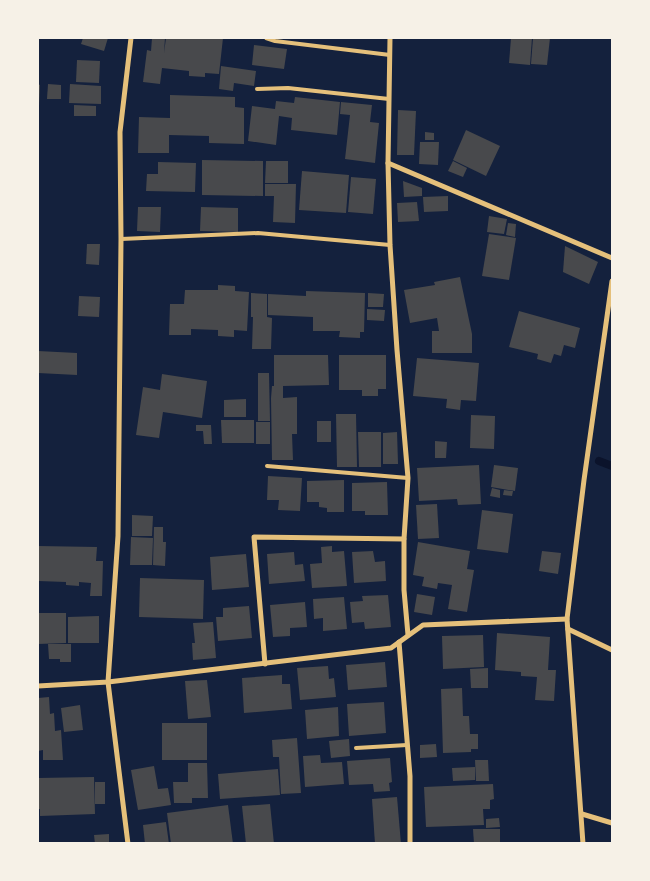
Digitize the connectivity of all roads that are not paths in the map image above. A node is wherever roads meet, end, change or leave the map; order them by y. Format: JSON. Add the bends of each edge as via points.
{"nodes":[{"id":1,"x":132,"y":38,"type":"edge"},
{"id":2,"x":266,"y":38,"type":"edge"},
{"id":3,"x":390,"y":38,"type":"edge"},
{"id":4,"x":390,"y":56,"type":"junction"},
{"id":5,"x":257,"y":89,"type":"dead end"},
{"id":6,"x":389,"y":99,"type":"junction"},
{"id":7,"x":388,"y":163,"type":"junction"},
{"id":8,"x":121,"y":239,"type":"junction"},
{"id":9,"x":390,"y":245,"type":"junction"},
{"id":10,"x":612,"y":258,"type":"edge"},
{"id":11,"x":612,"y":282,"type":"edge"},
{"id":12,"x":267,"y":466,"type":"dead end"},
{"id":13,"x":408,"y":478,"type":"junction"},
{"id":14,"x":404,"y":540,"type":"junction"},
{"id":15,"x":567,"y":619,"type":"junction"},
{"id":16,"x":568,"y":630,"type":"junction"},
{"id":17,"x":408,"y":635,"type":"junction"},
{"id":18,"x":399,"y":642,"type":"junction"},
{"id":19,"x":612,"y":650,"type":"edge"},
{"id":20,"x":265,"y":664,"type":"junction"},
{"id":21,"x":108,"y":682,"type":"junction"},
{"id":22,"x":38,"y":686,"type":"edge"},
{"id":23,"x":408,"y":745,"type":"junction"},
{"id":24,"x":356,"y":748,"type":"dead end"},
{"id":25,"x":582,"y":814,"type":"junction"},
{"id":26,"x":612,"y":823,"type":"edge"},
{"id":27,"x":128,"y":844,"type":"edge"},
{"id":28,"x":410,"y":844,"type":"edge"},
{"id":29,"x":583,"y":844,"type":"edge"}],
"edges":[{"from":1,"to":8,"type":"street","via":[[120,132]]},
{"from":2,"to":4,"type":"lane"},
{"from":3,"to":4,"type":"street"},
{"from":4,"to":6,"type":"street"},
{"from":5,"to":6,"type":"lane","via":[[288,88]]},
{"from":6,"to":7,"type":"street"},
{"from":7,"to":9,"type":"street"},
{"from":7,"to":10,"type":"street"},
{"from":8,"to":9,"type":"lane","via":[[258,233]]},
{"from":8,"to":21,"type":"street","via":[[118,536]]},
{"from":9,"to":13,"type":"street"},
{"from":11,"to":15,"type":"street"},
{"from":12,"to":13,"type":"lane"},
{"from":13,"to":14,"type":"street"},
{"from":14,"to":17,"type":"street"},
{"from":14,"to":20,"type":"street","via":[[254,537]]},
{"from":15,"to":16,"type":"street"},
{"from":15,"to":17,"type":"street","via":[[423,625]]},
{"from":16,"to":19,"type":"street"},
{"from":16,"to":25,"type":"street"},
{"from":17,"to":18,"type":"street"},
{"from":18,"to":20,"type":"street","via":[[391,648]]},
{"from":18,"to":23,"type":"street"},
{"from":20,"to":21,"type":"street"},
{"from":21,"to":22,"type":"street"},
{"from":21,"to":27,"type":"street"},
{"from":23,"to":24,"type":"lane"},
{"from":23,"to":28,"type":"street"},
{"from":25,"to":26,"type":"street"},
{"from":25,"to":29,"type":"street"}]}
